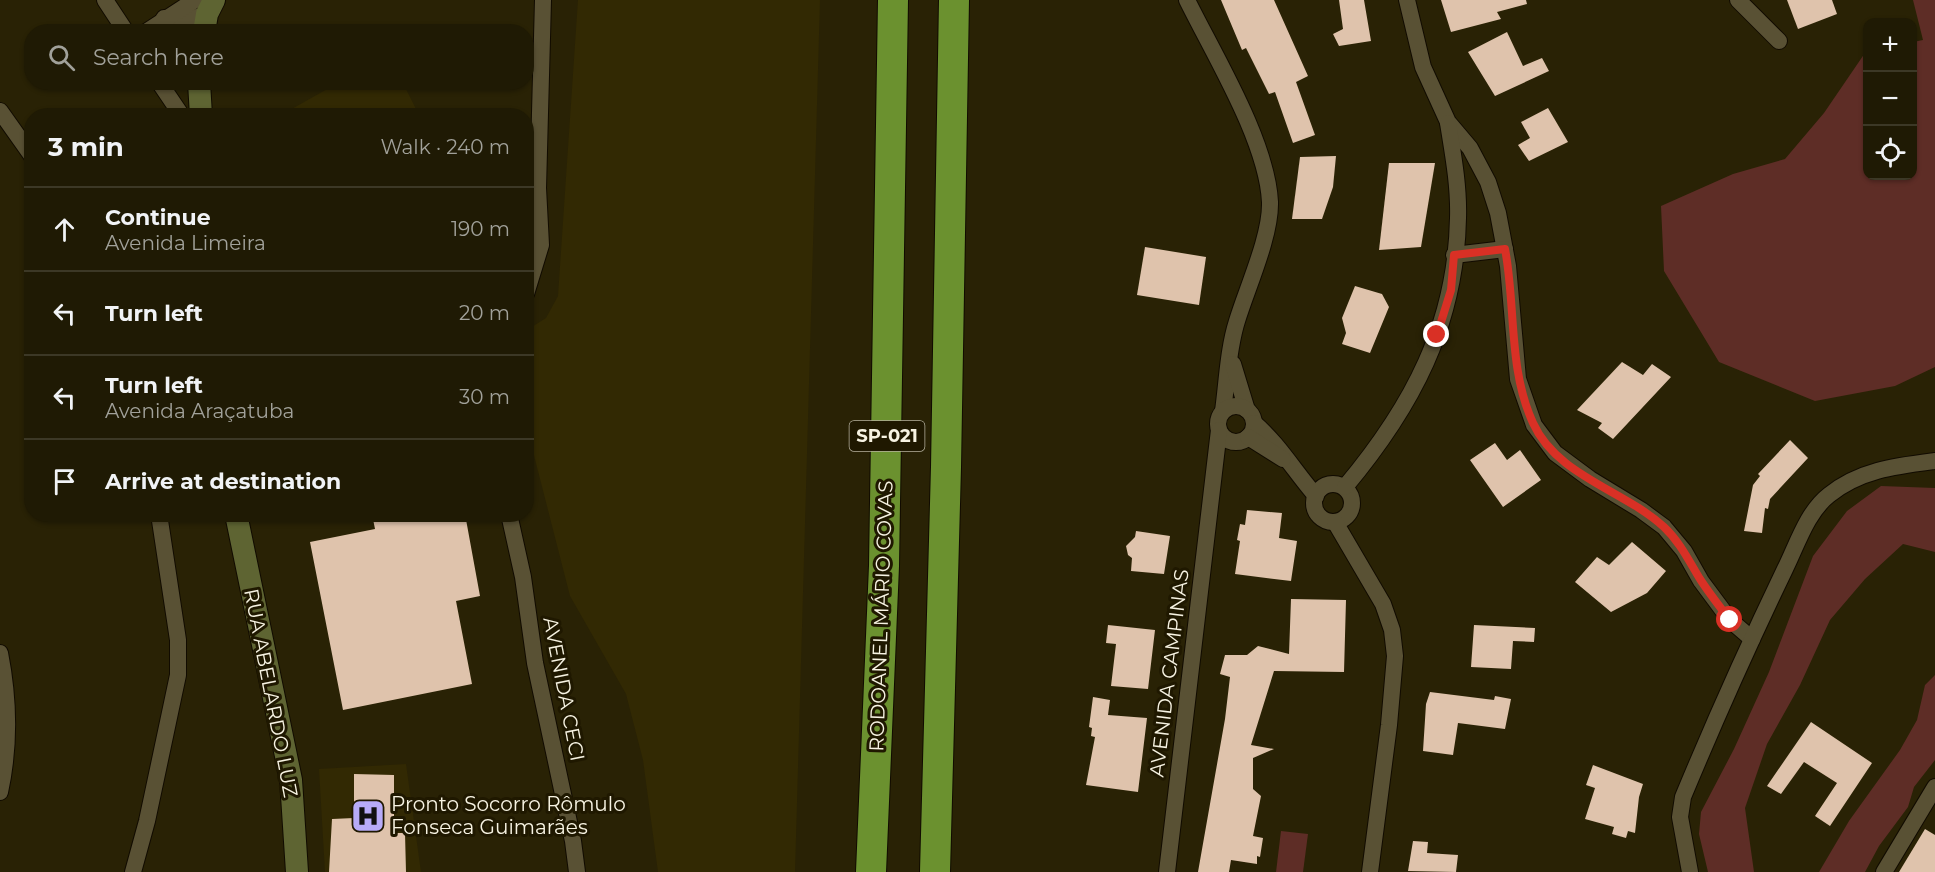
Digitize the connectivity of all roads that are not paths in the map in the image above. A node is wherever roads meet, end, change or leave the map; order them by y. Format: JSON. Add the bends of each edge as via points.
{"nodes":[{"id":1,"x":105,"y":0,"type":"edge"},
{"id":2,"x":543,"y":0,"type":"edge"},
{"id":3,"x":893,"y":0,"type":"edge"},
{"id":4,"x":954,"y":0,"type":"edge"},
{"id":5,"x":1187,"y":0,"type":"edge"},
{"id":6,"x":1407,"y":0,"type":"edge"},
{"id":7,"x":1738,"y":0,"type":"edge"},
{"id":8,"x":205,"y":11,"type":"edge"},
{"id":9,"x":121,"y":24,"type":"edge"},
{"id":10,"x":156,"y":24,"type":"edge"},
{"id":11,"x":1779,"y":41,"type":"dead end"},
{"id":12,"x":164,"y":90,"type":"edge"},
{"id":13,"x":199,"y":90,"type":"edge"},
{"id":14,"x":177,"y":108,"type":"edge"},
{"id":15,"x":201,"y":108,"type":"edge"},
{"id":16,"x":0,"y":111,"type":"edge"},
{"id":17,"x":1448,"y":122,"type":"junction"},
{"id":18,"x":24,"y":145,"type":"edge"},
{"id":19,"x":1505,"y":249,"type":"junction"},
{"id":20,"x":1454,"y":255,"type":"junction"},
{"id":21,"x":534,"y":268,"type":"edge"},
{"id":22,"x":1231,"y":357,"type":"junction"},
{"id":23,"x":1223,"y":411,"type":"junction"},
{"id":24,"x":1240,"y":428,"type":"junction"},
{"id":25,"x":1935,"y":461,"type":"edge"},
{"id":26,"x":1345,"y":487,"type":"junction"},
{"id":27,"x":1316,"y":496,"type":"junction"},
{"id":28,"x":160,"y":522,"type":"edge"},
{"id":29,"x":238,"y":522,"type":"edge"},
{"id":30,"x":511,"y":522,"type":"edge"},
{"id":31,"x":1335,"y":522,"type":"junction"},
{"id":32,"x":1752,"y":639,"type":"junction"},
{"id":33,"x":0,"y":653,"type":"edge"},
{"id":34,"x":1935,"y":787,"type":"edge"},
{"id":35,"x":0,"y":792,"type":"edge"},
{"id":36,"x":133,"y":872,"type":"edge"},
{"id":37,"x":297,"y":872,"type":"edge"},
{"id":38,"x":578,"y":872,"type":"edge"},
{"id":39,"x":871,"y":872,"type":"edge"},
{"id":40,"x":935,"y":872,"type":"edge"},
{"id":41,"x":1167,"y":872,"type":"edge"},
{"id":42,"x":1370,"y":872,"type":"edge"},
{"id":43,"x":1690,"y":872,"type":"edge"},
{"id":44,"x":1884,"y":872,"type":"edge"}],
"edges":[{"from":1,"to":9,"type":"street"},
{"from":2,"to":21,"type":"street","via":[[538,188],[541,245]]},
{"from":3,"to":39,"type":"highway","name":"RODOANEL MÁRIO COVAS","number":"SP-021","via":[[885,554]]},
{"from":4,"to":40,"type":"highway","number":"SP-021"},
{"from":5,"to":22,"type":"street","name":"AVENIDA CAMPINAS","via":[[1266,170],[1270,204],[1263,240],[1236,323]]},
{"from":6,"to":17,"type":"street","via":[[1423,67]]},
{"from":7,"to":11,"type":"street"},
{"from":8,"to":10,"type":"street","via":[[191,19],[164,18]]},
{"from":12,"to":14,"type":"street"},
{"from":13,"to":15,"type":"main road"},
{"from":16,"to":18,"type":"street"},
{"from":17,"to":19,"type":"street","via":[[1470,148],[1488,182]]},
{"from":17,"to":20,"type":"street","via":[[1458,218]]},
{"from":19,"to":20,"type":"street"},
{"from":19,"to":32,"type":"street","via":[[1518,379],[1534,425],[1554,453],[1664,527],[1730,620]]},
{"from":20,"to":26,"type":"street","via":[[1451,290],[1414,392]]},
{"from":22,"to":23,"type":"street","name":"AVENIDA CAMPINAS"},
{"from":22,"to":24,"type":"street","name":"AVENIDA CAMPINAS"},
{"from":23,"to":24,"type":"street","via":[[1231,407]]},
{"from":23,"to":24,"type":"street","name":"AVENIDA CAMPINAS","via":[[1218,420]]},
{"from":24,"to":27,"type":"street","via":[[1272,438]]},
{"from":24,"to":41,"type":"street","name":"AVENIDA CAMPINAS","via":[[1214,478]]},
{"from":25,"to":32,"type":"street","via":[[1874,470],[1847,481],[1826,497],[1809,519]]},
{"from":26,"to":27,"type":"street","via":[[1328,484]]},
{"from":26,"to":31,"type":"street","via":[[1351,495],[1350,512]]},
{"from":27,"to":31,"type":"street","via":[[1318,514]]},
{"from":28,"to":36,"type":"street","via":[[178,640],[178,675]]},
{"from":29,"to":37,"type":"main road","name":"RUA ABELARDO LUZ","via":[[291,780]]},
{"from":30,"to":38,"type":"street","name":"AVENIDA CECI"},
{"from":31,"to":42,"type":"street","via":[[1383,604],[1395,656]]},
{"from":32,"to":43,"type":"street","via":[[1683,798],[1680,818]]},
{"from":33,"to":35,"type":"street","via":[[7,690],[7,735]]},
{"from":34,"to":44,"type":"street"}]}
